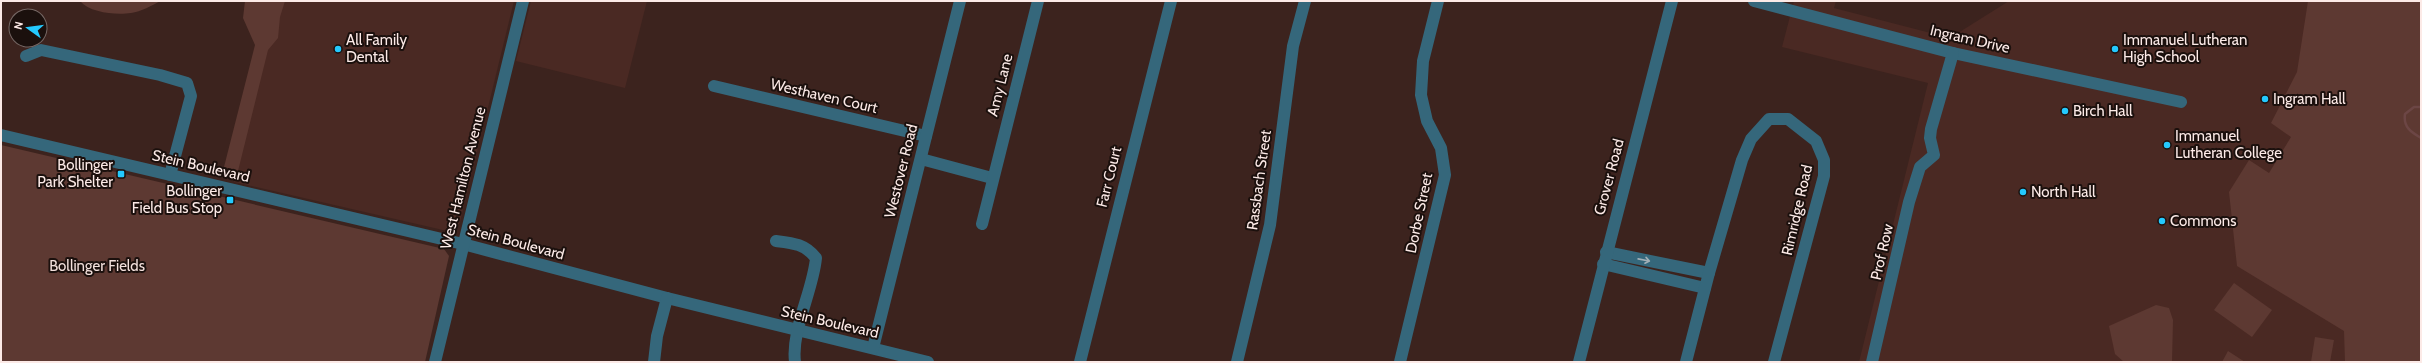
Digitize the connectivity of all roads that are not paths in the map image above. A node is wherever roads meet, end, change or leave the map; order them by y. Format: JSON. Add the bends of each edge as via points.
{"nodes":[{"id":1,"x":523,"y":1,"type":"edge"},
{"id":2,"x":960,"y":1,"type":"edge"},
{"id":3,"x":1038,"y":1,"type":"edge"},
{"id":4,"x":1171,"y":1,"type":"edge"},
{"id":5,"x":1305,"y":1,"type":"edge"},
{"id":6,"x":1438,"y":1,"type":"edge"},
{"id":7,"x":1672,"y":1,"type":"edge"},
{"id":8,"x":1754,"y":1,"type":"edge"},
{"id":9,"x":1953,"y":53,"type":"junction"},
{"id":10,"x":26,"y":56,"type":"dead end"},
{"id":11,"x":714,"y":86,"type":"dead end"},
{"id":12,"x":2181,"y":102,"type":"dead end"},
{"id":13,"x":1,"y":135,"type":"edge"},
{"id":14,"x":926,"y":136,"type":"junction"},
{"id":15,"x":921,"y":159,"type":"junction"},
{"id":16,"x":170,"y":175,"type":"junction"},
{"id":17,"x":992,"y":178,"type":"junction"},
{"id":18,"x":982,"y":224,"type":"dead end"},
{"id":19,"x":776,"y":241,"type":"dead end"},
{"id":20,"x":463,"y":244,"type":"junction"},
{"id":21,"x":1605,"y":258,"type":"junction"},
{"id":22,"x":1709,"y":273,"type":"junction"},
{"id":23,"x":1705,"y":288,"type":"junction"},
{"id":24,"x":667,"y":298,"type":"junction"},
{"id":25,"x":798,"y":331,"type":"junction"},
{"id":26,"x":873,"y":348,"type":"junction"},
{"id":27,"x":435,"y":362,"type":"edge"},
{"id":28,"x":654,"y":362,"type":"edge"},
{"id":29,"x":795,"y":362,"type":"edge"},
{"id":30,"x":928,"y":362,"type":"edge"},
{"id":31,"x":1080,"y":362,"type":"edge"},
{"id":32,"x":1237,"y":362,"type":"edge"},
{"id":33,"x":1400,"y":362,"type":"edge"},
{"id":34,"x":1579,"y":362,"type":"edge"},
{"id":35,"x":1686,"y":362,"type":"edge"},
{"id":36,"x":1774,"y":362,"type":"edge"},
{"id":37,"x":1872,"y":362,"type":"edge"}],
"edges":[{"from":1,"to":20,"type":"street","name":"West Hamilton Avenue"},
{"from":2,"to":14,"type":"street","name":"Westover Road"},
{"from":3,"to":17,"type":"street","name":"Amy Lane"},
{"from":4,"to":31,"type":"street","name":"Farr Court"},
{"from":5,"to":32,"type":"street","name":"Rassbach Street","via":[[1293,46],[1270,225]]},
{"from":6,"to":33,"type":"street","name":"Dorbe Street","via":[[1423,61],[1421,95],[1427,121],[1440,148],[1445,175]]},
{"from":7,"to":21,"type":"street","name":"Grover Road"},
{"from":8,"to":9,"type":"street","name":"Ingram Drive"},
{"from":9,"to":12,"type":"street","name":"Ingram Drive"},
{"from":9,"to":37,"type":"street","name":"Prof Row","via":[[1931,129],[1930,138],[1934,155],[1920,167],[1909,202]]},
{"from":10,"to":16,"type":"street","via":[[41,50],[187,83],[191,96]]},
{"from":11,"to":14,"type":"street","name":"Westhaven Court"},
{"from":13,"to":16,"type":"street","name":"Stein Boulevard"},
{"from":14,"to":15,"type":"street","name":"Westover Road"},
{"from":15,"to":17,"type":"street"},
{"from":15,"to":26,"type":"street","name":"Westover Road"},
{"from":16,"to":20,"type":"street","name":"Stein Boulevard"},
{"from":17,"to":18,"type":"street","name":"Amy Lane"},
{"from":19,"to":25,"type":"street","via":[[797,243],[809,249],[816,258]]},
{"from":20,"to":24,"type":"street","name":"Stein Boulevard"},
{"from":20,"to":27,"type":"street","name":"West Hamilton Avenue"},
{"from":21,"to":22,"type":"street","one_way":true},
{"from":21,"to":23,"type":"street"},
{"from":21,"to":34,"type":"street","name":"Grover Road"},
{"from":22,"to":23,"type":"street","name":"Rimridge Road"},
{"from":22,"to":36,"type":"street","name":"Rimridge Road","via":[[1742,160],[1751,139],[1769,119],[1788,119],[1816,141],[1824,160],[1824,176]]},
{"from":23,"to":35,"type":"street","name":"Rimridge Road"},
{"from":24,"to":25,"type":"street","name":"Stein Boulevard"},
{"from":24,"to":28,"type":"street","via":[[657,336]]},
{"from":25,"to":26,"type":"street","name":"Stein Boulevard"},
{"from":25,"to":29,"type":"street"},
{"from":26,"to":30,"type":"street","name":"Stein Boulevard"}]}
